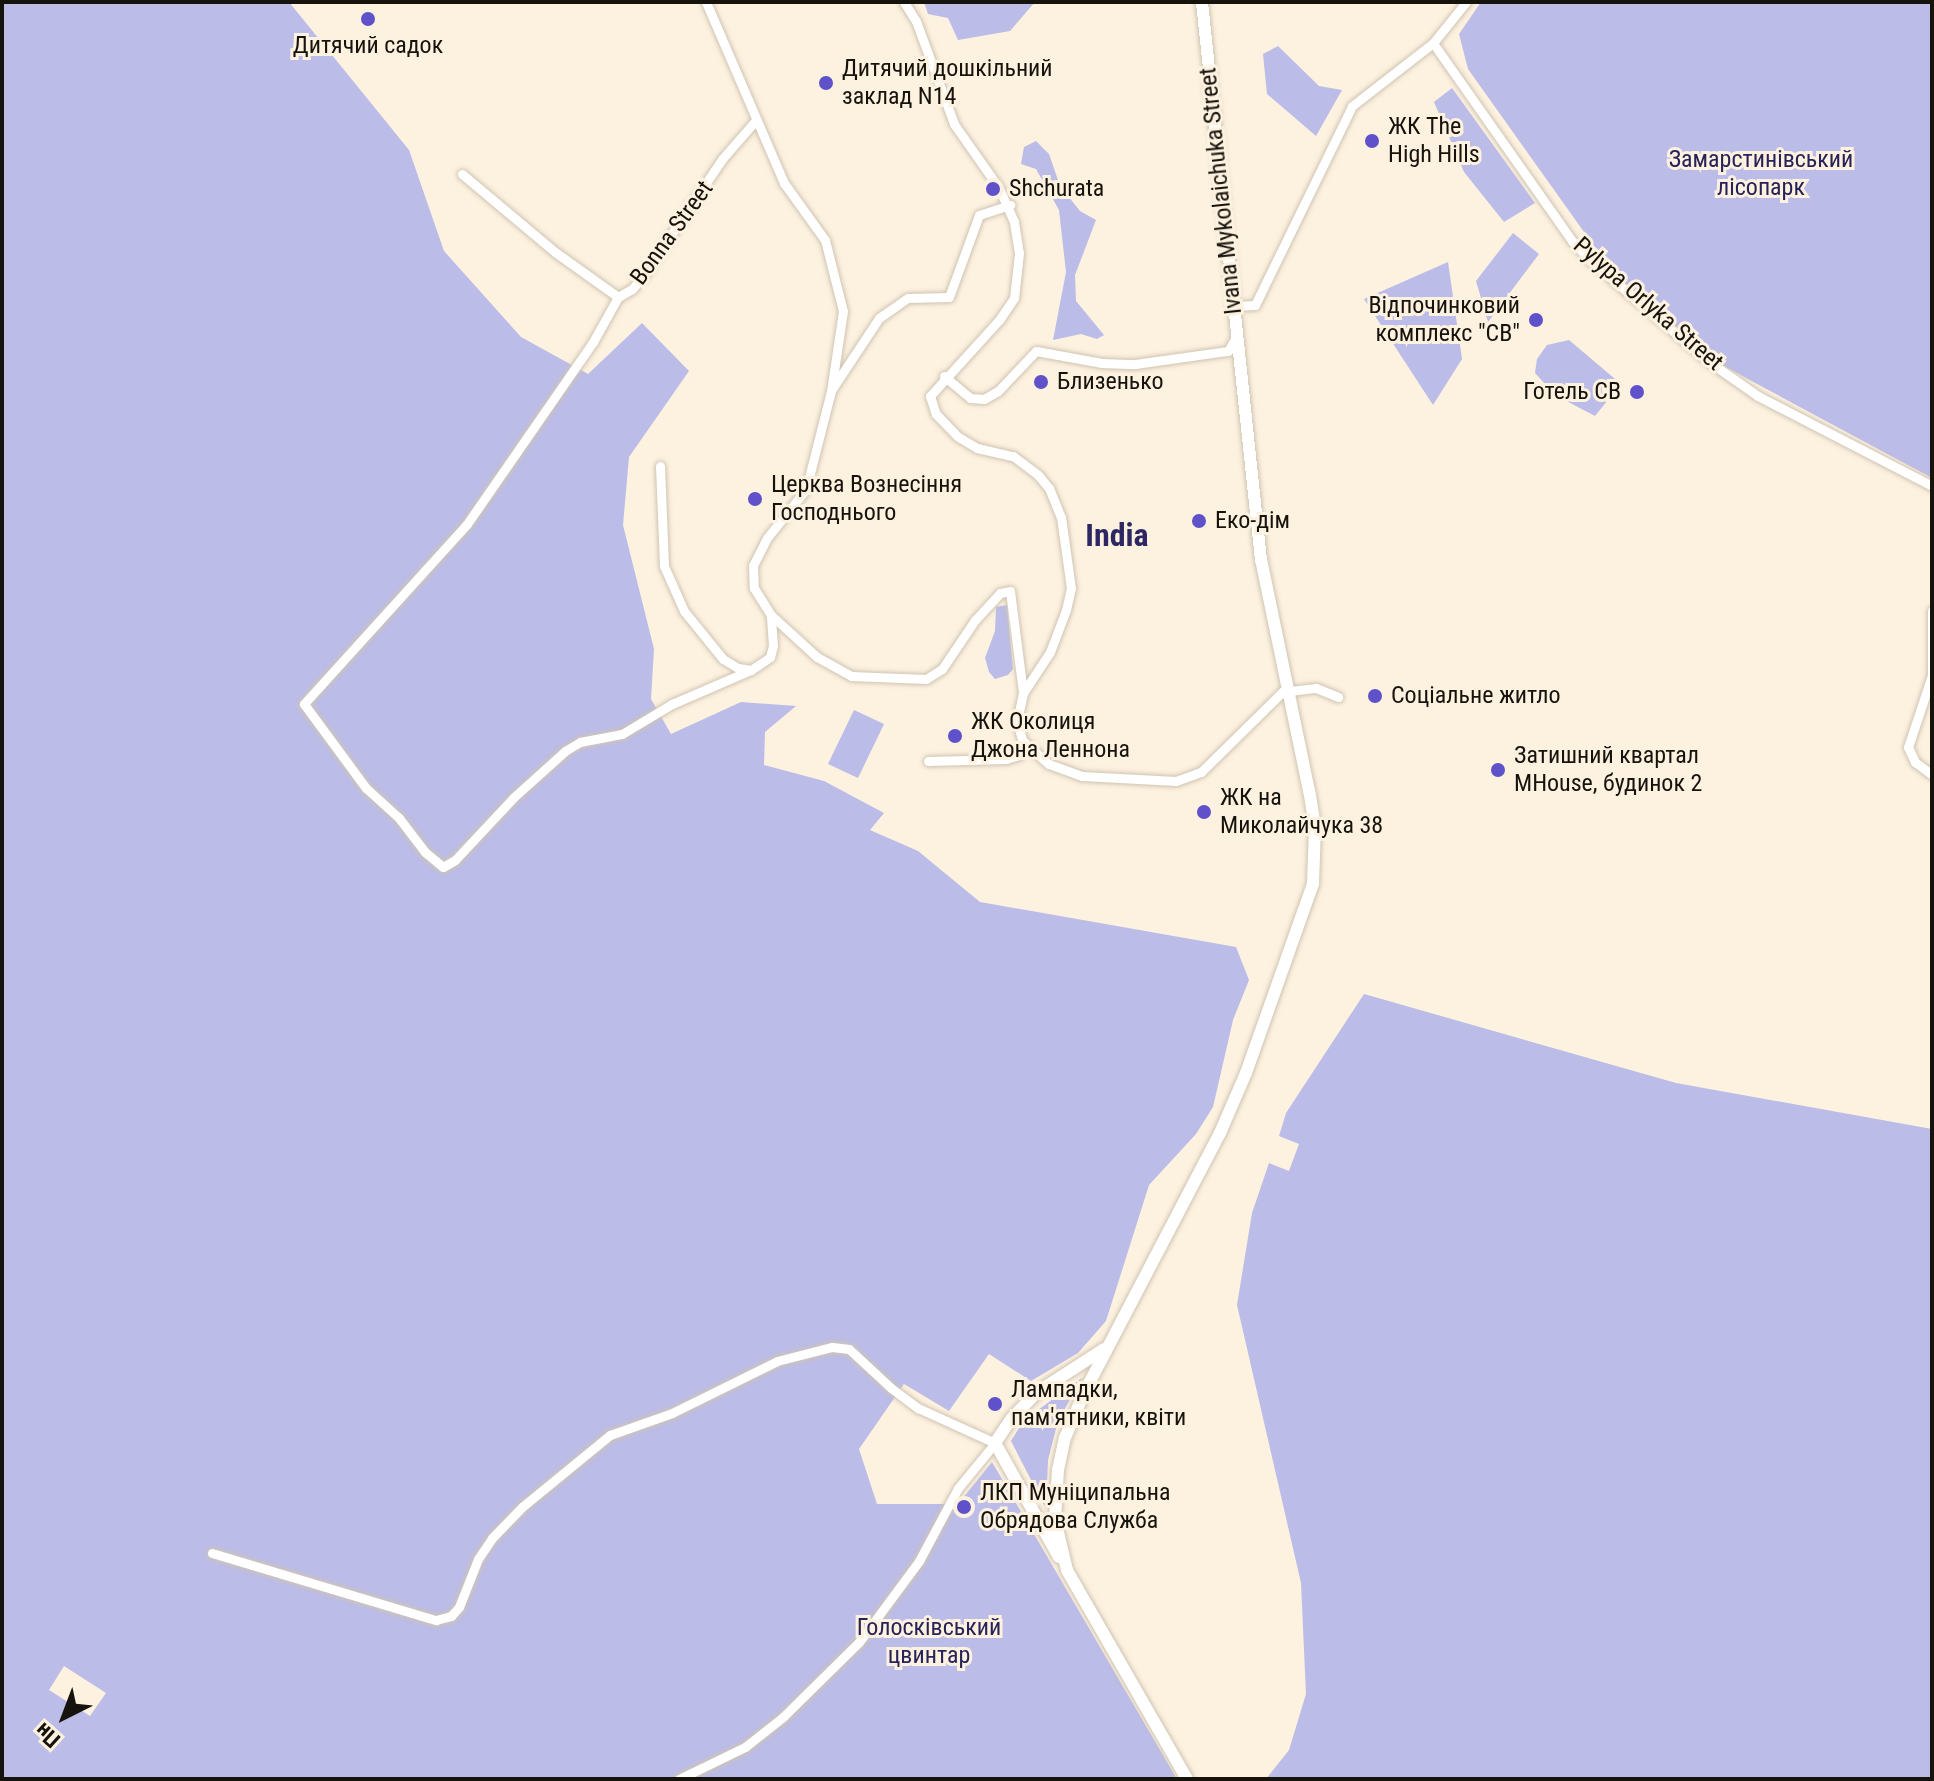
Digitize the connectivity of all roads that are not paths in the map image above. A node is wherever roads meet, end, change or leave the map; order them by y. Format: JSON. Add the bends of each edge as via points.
{"nodes":[{"id":1,"x":706,"y":2,"type":"edge"},
{"id":2,"x":904,"y":2,"type":"edge"},
{"id":3,"x":1202,"y":2,"type":"edge"},
{"id":4,"x":1466,"y":2,"type":"edge"},
{"id":5,"x":1433,"y":43,"type":"junction"},
{"id":6,"x":756,"y":120,"type":"junction"},
{"id":7,"x":462,"y":174,"type":"dead end"},
{"id":8,"x":1010,"y":205,"type":"junction"},
{"id":9,"x":618,"y":297,"type":"junction"},
{"id":10,"x":1235,"y":306,"type":"junction"},
{"id":11,"x":1235,"y":339,"type":"junction"},
{"id":12,"x":944,"y":376,"type":"junction"},
{"id":13,"x":831,"y":391,"type":"junction"},
{"id":14,"x":660,"y":466,"type":"dead end"},
{"id":15,"x":1932,"y":486,"type":"edge"},
{"id":16,"x":1932,"y":611,"type":"edge"},
{"id":17,"x":771,"y":615,"type":"junction"},
{"id":18,"x":1932,"y":646,"type":"edge"},
{"id":19,"x":751,"y":670,"type":"junction"},
{"id":20,"x":1932,"y":674,"type":"edge"},
{"id":21,"x":1290,"y":690,"type":"junction"},
{"id":22,"x":1023,"y":693,"type":"junction"},
{"id":23,"x":1338,"y":697,"type":"dead end"},
{"id":24,"x":1028,"y":747,"type":"junction"},
{"id":25,"x":928,"y":761,"type":"dead end"},
{"id":26,"x":1932,"y":775,"type":"edge"},
{"id":27,"x":1104,"y":1349,"type":"junction"},
{"id":28,"x":995,"y":1443,"type":"junction"},
{"id":29,"x":212,"y":1553,"type":"dead end"},
{"id":30,"x":1067,"y":1570,"type":"junction"},
{"id":31,"x":679,"y":1779,"type":"edge"},
{"id":32,"x":1187,"y":1779,"type":"edge"}],
"edges":[{"from":1,"to":6,"type":"street"},
{"from":2,"to":8,"type":"street","via":[[954,124]]},
{"from":3,"to":10,"type":"street","name":"Ivana Mykolaichuka Street"},
{"from":4,"to":5,"type":"street"},
{"from":5,"to":10,"type":"street","via":[[1352,106],[1255,305]]},
{"from":5,"to":15,"type":"street","name":"Pylypa Orlyka Street","via":[[1590,260],[1708,361],[1758,396]]},
{"from":6,"to":9,"type":"street","name":"Bonna Street","via":[[723,158],[644,275]]},
{"from":6,"to":13,"type":"street","via":[[788,190],[825,240],[836,273],[843,311]]},
{"from":7,"to":9,"type":"street","name":"Bonna Street"},
{"from":8,"to":12,"type":"street","via":[[1019,253],[1014,298]]},
{"from":8,"to":13,"type":"street","via":[[979,215],[949,297],[908,298],[879,318]]},
{"from":9,"to":19,"type":"street","via":[[593,342],[467,524],[304,704],[366,788],[443,867],[565,751],[580,742],[622,734],[672,704]]},
{"from":10,"to":11,"type":"street","name":"Ivana Mykolaichuka Street"},
{"from":11,"to":12,"type":"street","name":"Ivana Mykolaichuka Street","via":[[1233,347],[1219,353],[1135,364],[1036,351],[984,399],[970,398]]},
{"from":11,"to":21,"type":"street","via":[[1261,560]]},
{"from":12,"to":22,"type":"street","via":[[930,403],[945,425],[970,445],[1024,463],[1049,488],[1061,517],[1071,588],[1050,652]]},
{"from":13,"to":17,"type":"street","via":[[806,489],[753,565],[754,588]]},
{"from":14,"to":19,"type":"street","via":[[664,566],[684,611],[723,659]]},
{"from":16,"to":18,"type":"street"},
{"from":17,"to":19,"type":"street","via":[[770,657]]},
{"from":17,"to":22,"type":"street","via":[[817,657],[851,676],[926,679],[942,669],[1000,593],[1010,591]]},
{"from":18,"to":20,"type":"street"},
{"from":20,"to":26,"type":"street","via":[[1908,747],[1915,762]]},
{"from":21,"to":23,"type":"street","via":[[1316,688]]},
{"from":21,"to":24,"type":"street","via":[[1270,702],[1201,772],[1176,781],[1082,776],[1049,764]]},
{"from":21,"to":27,"type":"street","via":[[1315,827],[1307,907],[1220,1133]]},
{"from":22,"to":24,"type":"street","via":[[1017,721]]},
{"from":24,"to":25,"type":"street","via":[[1006,759]]},
{"from":27,"to":28,"type":"street","via":[[1036,1393]]},
{"from":27,"to":30,"type":"street","via":[[1065,1438],[1058,1470],[1055,1520]]},
{"from":28,"to":29,"type":"street","via":[[918,1408],[849,1349],[832,1347],[761,1367],[672,1413],[599,1442],[492,1538],[451,1616],[436,1620]]},
{"from":28,"to":30,"type":"street"},
{"from":28,"to":31,"type":"street","via":[[958,1488],[919,1561],[859,1642],[769,1728],[727,1757]]},
{"from":30,"to":32,"type":"street"}]}
